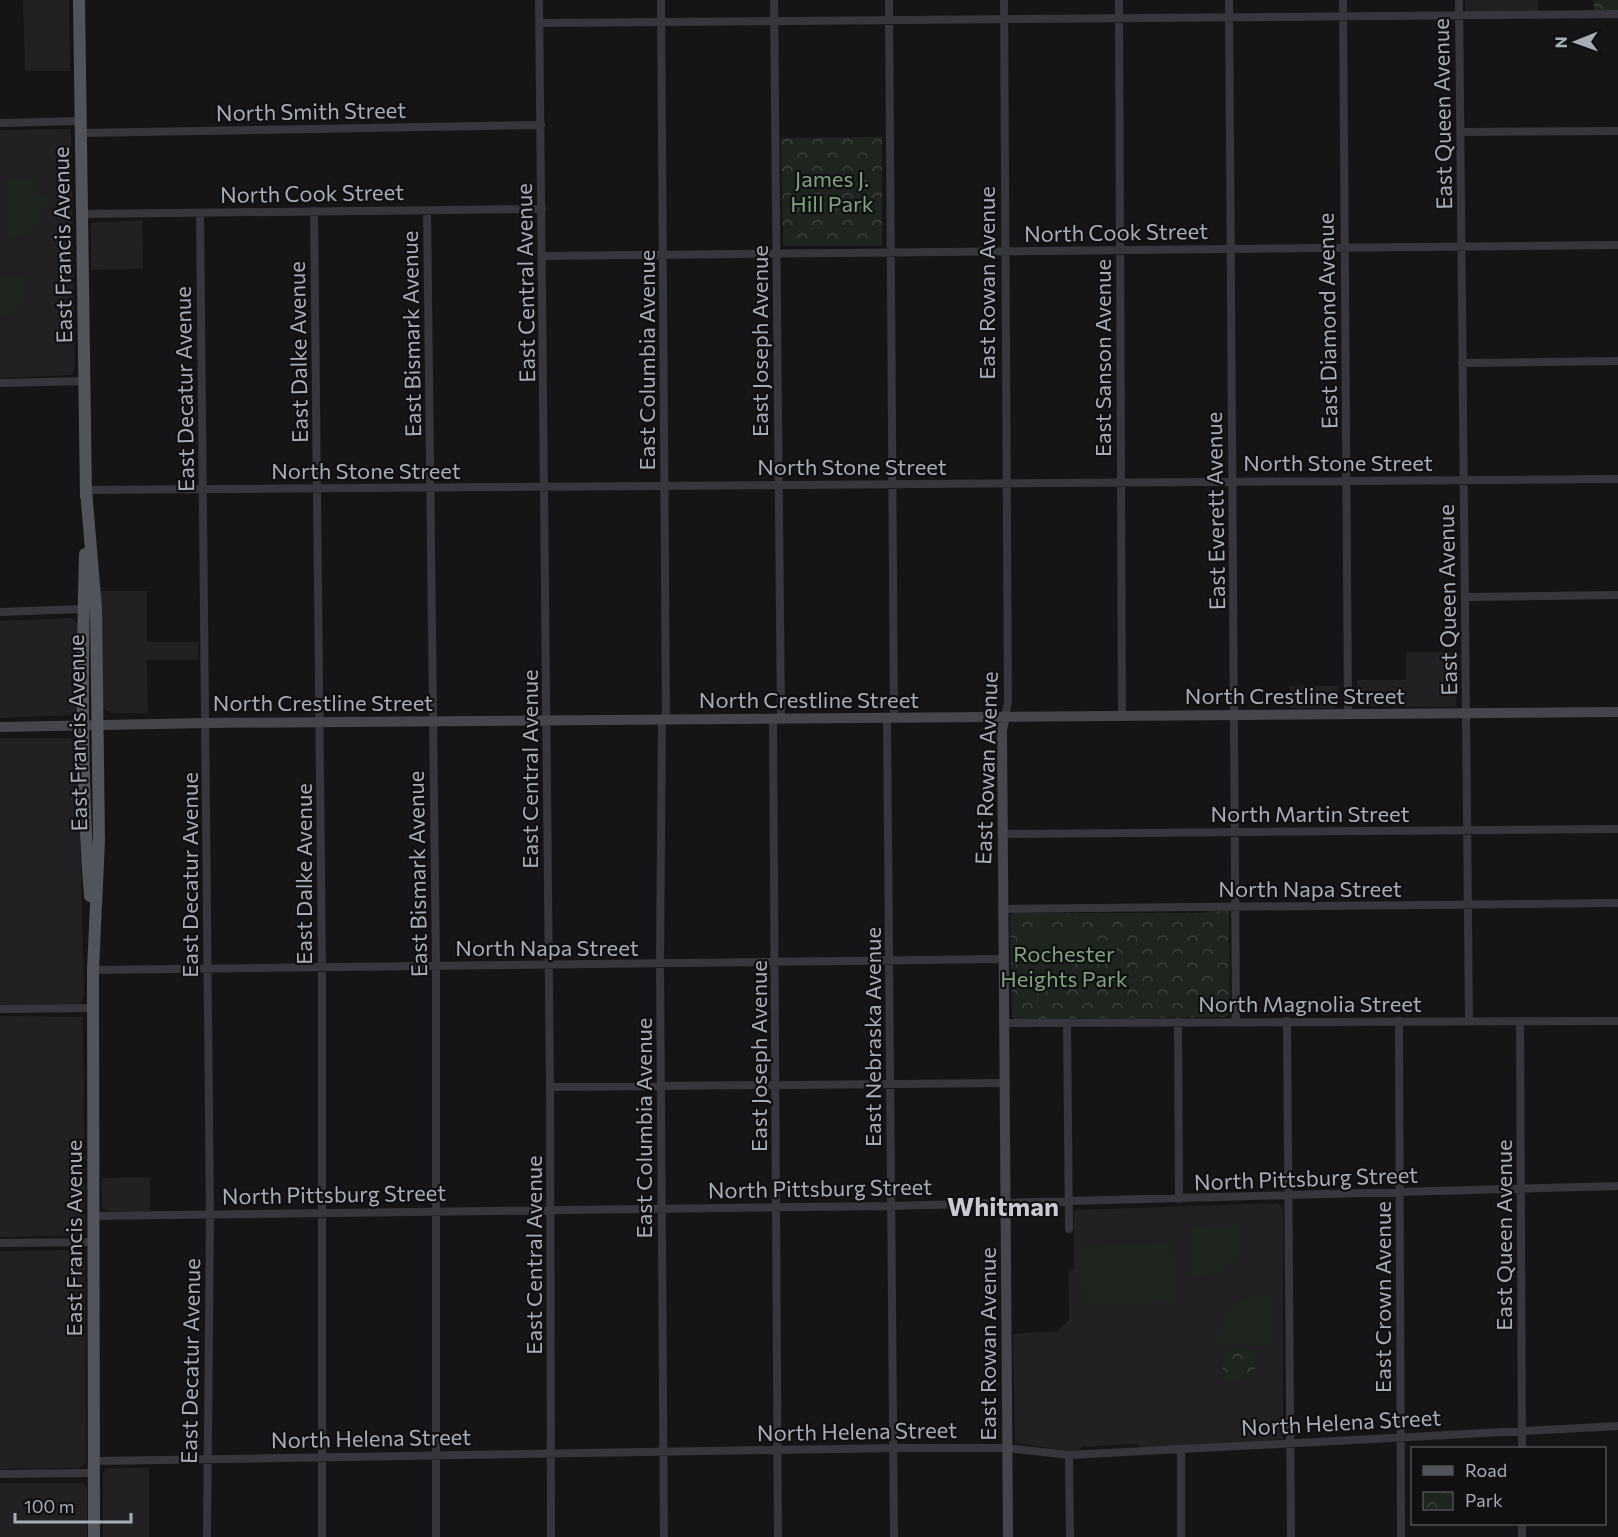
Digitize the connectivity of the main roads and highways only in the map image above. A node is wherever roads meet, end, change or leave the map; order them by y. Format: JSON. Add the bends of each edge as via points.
{"nodes":[{"id":1,"x":79,"y":0,"type":"edge"},
{"id":2,"x":86,"y":490,"type":"junction"},
{"id":3,"x":1618,"y":712,"type":"edge"},
{"id":4,"x":1005,"y":716,"type":"junction"},
{"id":5,"x":84,"y":724,"type":"junction"},
{"id":6,"x":98,"y":724,"type":"junction"},
{"id":7,"x":0,"y":727,"type":"edge"},
{"id":8,"x":93,"y":939,"type":"junction"},
{"id":9,"x":94,"y":1537,"type":"edge"},
{"id":10,"x":1008,"y":1537,"type":"edge"}],
"edges":[{"from":1,"to":2,"type":"main road","name":"East Francis Avenue"},
{"from":2,"to":5,"type":"main road","name":"East Francis Avenue"},
{"from":2,"to":6,"type":"main road","name":"East Francis Avenue","via":[[96,609]]},
{"from":3,"to":4,"type":"main road","name":"North Crestline Street"},
{"from":4,"to":6,"type":"main road","name":"North Crestline Street"},
{"from":4,"to":10,"type":"main road","name":"East Rowan Avenue","via":[[1002,959]]},
{"from":5,"to":6,"type":"main road","name":"North Crestline Street"},
{"from":5,"to":7,"type":"main road","name":"North Crestline Street"},
{"from":5,"to":8,"type":"main road","name":"East Francis Avenue","via":[[85,838]]},
{"from":6,"to":8,"type":"main road","name":"East Francis Avenue","via":[[99,840]]},
{"from":8,"to":9,"type":"main road","name":"East Francis Avenue"}]}
